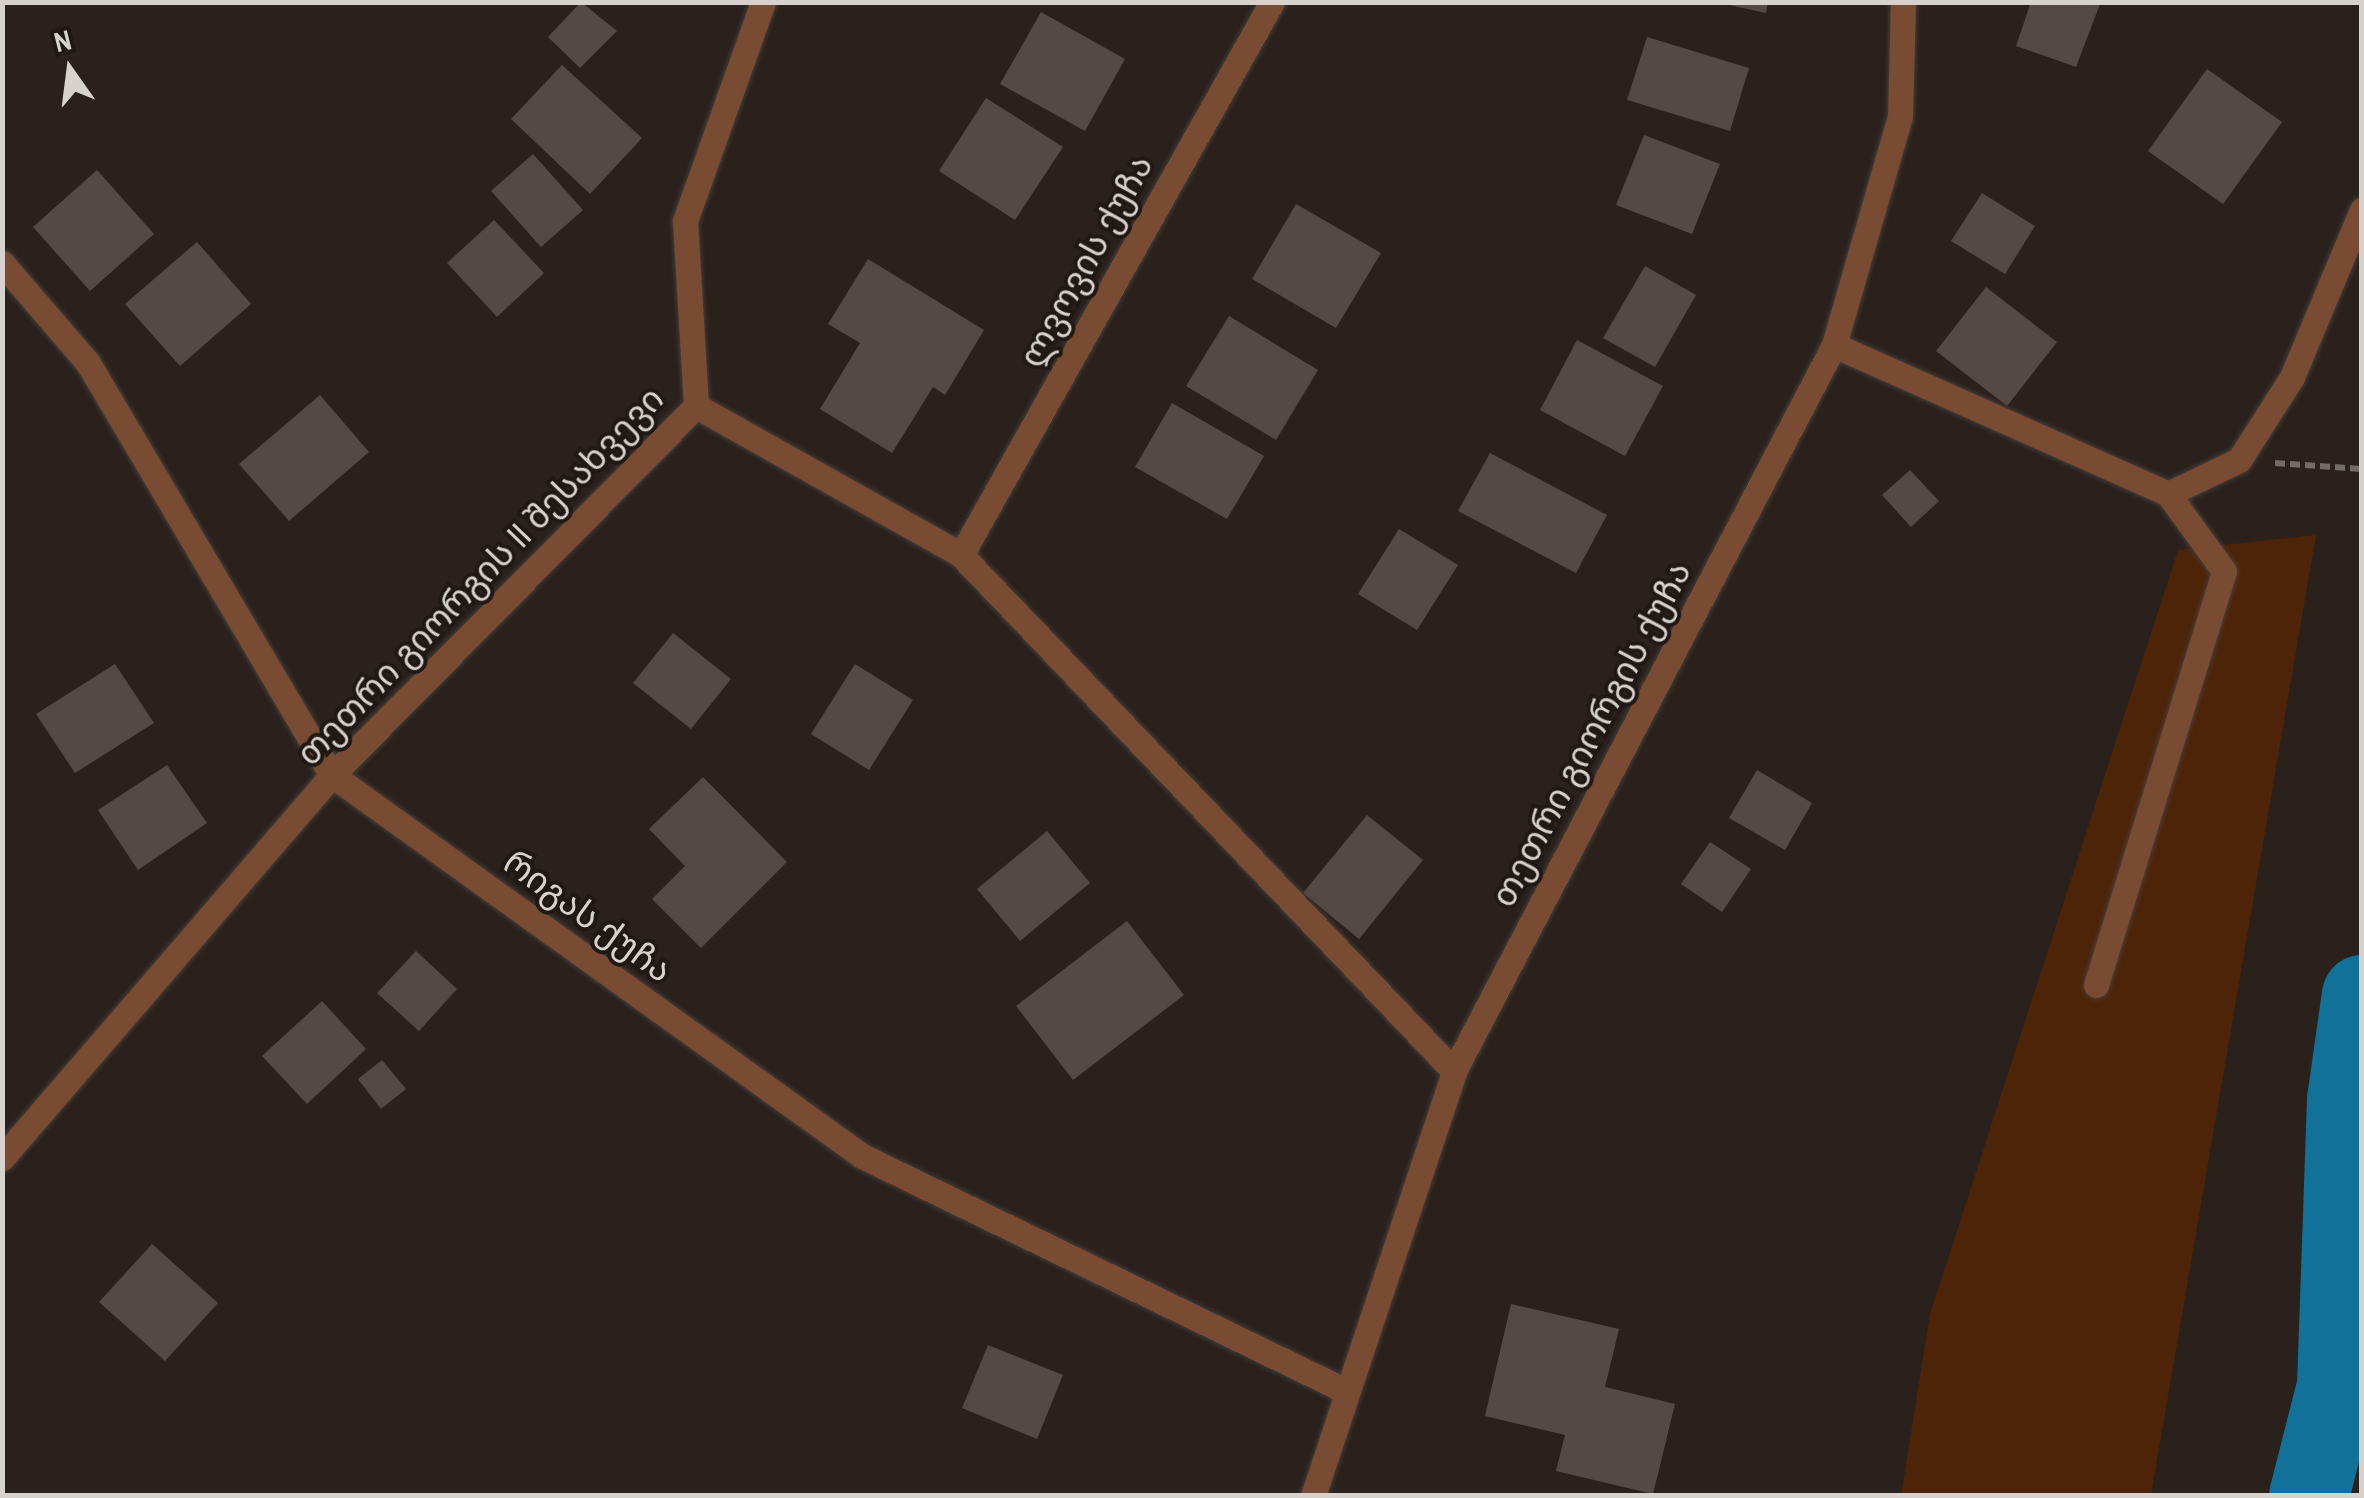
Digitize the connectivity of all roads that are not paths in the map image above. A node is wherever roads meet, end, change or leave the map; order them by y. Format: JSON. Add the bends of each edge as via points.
{"nodes":[{"id":1,"x":763,"y":2,"type":"edge"},
{"id":2,"x":1272,"y":2,"type":"edge"},
{"id":3,"x":1903,"y":2,"type":"edge"},
{"id":4,"x":2362,"y":210,"type":"edge"},
{"id":5,"x":2,"y":263,"type":"edge"},
{"id":6,"x":1834,"y":345,"type":"junction"},
{"id":7,"x":696,"y":406,"type":"junction"},
{"id":8,"x":2168,"y":494,"type":"junction"},
{"id":9,"x":961,"y":554,"type":"junction"},
{"id":10,"x":332,"y":775,"type":"junction"},
{"id":11,"x":2096,"y":985,"type":"dead end"},
{"id":12,"x":1454,"y":1072,"type":"junction"},
{"id":13,"x":2,"y":1158,"type":"edge"},
{"id":14,"x":1346,"y":1391,"type":"junction"},
{"id":15,"x":1313,"y":1496,"type":"edge"}],
"edges":[{"from":1,"to":7,"type":"street","via":[[685,221]]},
{"from":2,"to":9,"type":"street","name":"ლვოვის ქუჩა"},
{"from":3,"to":6,"type":"street","name":"თეთრი გიორგის ქუჩა","via":[[1900,116]]},
{"from":4,"to":8,"type":"street","via":[[2292,376],[2238,460]]},
{"from":5,"to":10,"type":"street","name":"რიგას ქუჩა","via":[[88,363]]},
{"from":6,"to":8,"type":"street"},
{"from":6,"to":12,"type":"street","name":"თეთრი გიორგის ქუჩა"},
{"from":7,"to":9,"type":"street","name":"თეთრი გიორგის II შესახვევი"},
{"from":7,"to":10,"type":"street","name":"თეთრი გიორგის II შესახვევი"},
{"from":8,"to":11,"type":"street","via":[[2224,571]]},
{"from":9,"to":12,"type":"street","name":"თეთრი გიორგის II შესახვევი"},
{"from":10,"to":13,"type":"street","name":"თეთრი გიორგის II შესახვევი"},
{"from":10,"to":14,"type":"street","name":"რიგას ქუჩა","via":[[862,1156]]},
{"from":12,"to":14,"type":"street","name":"თეთრი გიორგის ქუჩა"},
{"from":14,"to":15,"type":"street","name":"თეთრი გიორგის ქუჩა"}]}
